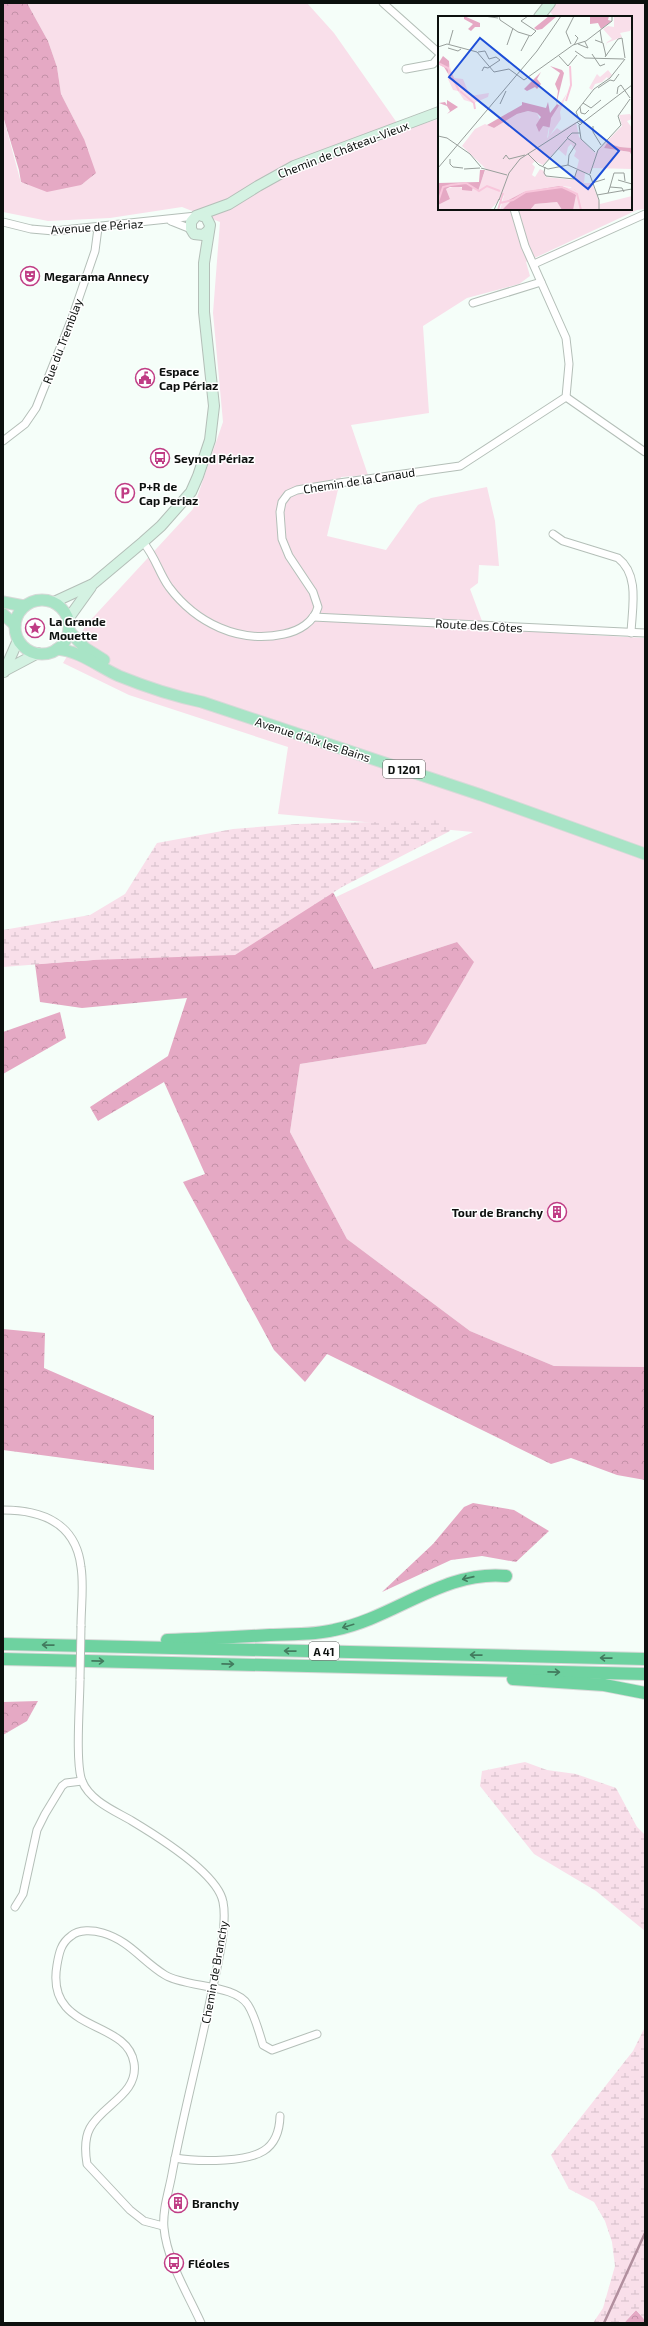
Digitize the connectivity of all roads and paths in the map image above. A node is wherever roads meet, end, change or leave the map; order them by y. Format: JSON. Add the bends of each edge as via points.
{"nodes":[{"id":1,"x":383,"y":3,"type":"edge"},
{"id":2,"x":546,"y":5,"type":"edge"},
{"id":3,"x":540,"y":16,"type":"edge"},
{"id":4,"x":438,"y":52,"type":"edge"},
{"id":5,"x":438,"y":58,"type":"edge"},
{"id":6,"x":406,"y":69,"type":"dead end"},
{"id":7,"x":438,"y":112,"type":"edge"},
{"id":8,"x":229,"y":204,"type":"junction"},
{"id":9,"x":514,"y":210,"type":"edge"},
{"id":10,"x":645,"y":214,"type":"edge"},
{"id":11,"x":199,"y":216,"type":"junction"},
{"id":12,"x":167,"y":220,"type":"junction"},
{"id":13,"x":3,"y":222,"type":"edge"},
{"id":14,"x":210,"y":227,"type":"junction"},
{"id":15,"x":98,"y":228,"type":"junction"},
{"id":16,"x":192,"y":232,"type":"junction"},
{"id":17,"x":204,"y":263,"type":"junction"},
{"id":18,"x":534,"y":264,"type":"junction"},
{"id":19,"x":541,"y":282,"type":"junction"},
{"id":20,"x":472,"y":303,"type":"dead end"},
{"id":21,"x":566,"y":397,"type":"junction"},
{"id":22,"x":3,"y":441,"type":"edge"},
{"id":23,"x":645,"y":452,"type":"edge"},
{"id":24,"x":553,"y":534,"type":"dead end"},
{"id":25,"x":143,"y":542,"type":"junction"},
{"id":26,"x":93,"y":584,"type":"junction"},
{"id":27,"x":3,"y":602,"type":"edge"},
{"id":28,"x":54,"y":602,"type":"junction"},
{"id":29,"x":24,"y":606,"type":"junction"},
{"id":30,"x":3,"y":614,"type":"edge"},
{"id":31,"x":313,"y":618,"type":"junction"},
{"id":32,"x":15,"y":625,"type":"junction"},
{"id":33,"x":68,"y":625,"type":"junction"},
{"id":34,"x":631,"y":633,"type":"junction"},
{"id":35,"x":645,"y":634,"type":"edge"},
{"id":36,"x":18,"y":640,"type":"junction"},
{"id":37,"x":57,"y":649,"type":"junction"},
{"id":38,"x":38,"y":653,"type":"junction"},
{"id":39,"x":4,"y":672,"type":"edge"},
{"id":40,"x":202,"y":702,"type":"junction"},
{"id":41,"x":606,"y":840,"type":"junction"},
{"id":42,"x":645,"y":851,"type":"edge"},
{"id":43,"x":645,"y":854,"type":"edge"},
{"id":44,"x":3,"y":1510,"type":"edge"},
{"id":45,"x":506,"y":1576,"type":"dead end"},
{"id":46,"x":3,"y":1644,"type":"edge"},
{"id":47,"x":67,"y":1645,"type":"junction"},
{"id":48,"x":3,"y":1659,"type":"edge"},
{"id":49,"x":645,"y":1659,"type":"edge"},
{"id":50,"x":334,"y":1667,"type":"junction"},
{"id":51,"x":645,"y":1674,"type":"edge"},
{"id":52,"x":645,"y":1693,"type":"edge"},
{"id":53,"x":82,"y":1781,"type":"junction"},
{"id":54,"x":15,"y":1907,"type":"dead end"},
{"id":55,"x":213,"y":1989,"type":"junction"},
{"id":56,"x":317,"y":2034,"type":"dead end"},
{"id":57,"x":280,"y":2116,"type":"dead end"},
{"id":58,"x":175,"y":2158,"type":"junction"},
{"id":59,"x":163,"y":2226,"type":"junction"},
{"id":60,"x":202,"y":2323,"type":"edge"}],
"edges":[{"from":1,"to":4,"type":"street"},
{"from":2,"to":3,"type":"street"},
{"from":5,"to":6,"type":"street","via":[[433,64]]},
{"from":7,"to":8,"type":"street","name":"Chemin de Château-Vieux","via":[[294,166]]},
{"from":8,"to":11,"type":"street","name":"Chemin de Château-Vieux"},
{"from":8,"to":14,"type":"street","name":"Chemin de Château-Vieux"},
{"from":9,"to":18,"type":"street","via":[[525,246]]},
{"from":10,"to":18,"type":"street"},
{"from":11,"to":12,"type":"street","name":"Avenue de Périaz"},
{"from":11,"to":14,"type":"street","via":[[206,217]]},
{"from":11,"to":16,"type":"street","via":[[191,222]]},
{"from":12,"to":15,"type":"street","name":"Avenue de Périaz"},
{"from":12,"to":16,"type":"street","name":"Avenue de Périaz"},
{"from":13,"to":15,"type":"street","name":"Avenue de Périaz","via":[[31,229],[54,231]]},
{"from":14,"to":16,"type":"street","via":[[203,235]]},
{"from":14,"to":17,"type":"street"},
{"from":15,"to":22,"type":"street","name":"Rue du Tremblay","via":[[90,266],[36,408],[25,424]]},
{"from":16,"to":17,"type":"street"},
{"from":17,"to":25,"type":"street","via":[[206,336],[214,406],[210,440],[191,492],[162,526]]},
{"from":18,"to":19,"type":"street"},
{"from":19,"to":20,"type":"street"},
{"from":19,"to":21,"type":"street","via":[[566,338],[569,364]]},
{"from":21,"to":23,"type":"street"},
{"from":21,"to":31,"type":"street","name":"Chemin de la Canaud","via":[[460,466],[339,483],[297,490],[288,494],[282,502],[280,512],[282,539],[289,556],[316,598],[318,607]]},
{"from":24,"to":34,"type":"street","via":[[563,541],[618,558],[622,562],[630,574],[633,588]]},
{"from":25,"to":26,"type":"street"},
{"from":25,"to":31,"type":"street","via":[[154,555],[168,586],[180,600],[210,624],[222,630],[237,634],[270,636],[285,634],[304,626]]},
{"from":26,"to":28,"type":"street"},
{"from":26,"to":33,"type":"street"},
{"from":27,"to":29,"type":"main road"},
{"from":28,"to":29,"type":"main road","via":[[36,600]]},
{"from":28,"to":33,"type":"main road","via":[[63,609]]},
{"from":29,"to":32,"type":"main road"},
{"from":30,"to":32,"type":"main road"},
{"from":31,"to":34,"type":"street","name":"Route des Côtes"},
{"from":32,"to":36,"type":"main road"},
{"from":33,"to":37,"type":"main road","via":[[65,641]]},
{"from":33,"to":40,"type":"main road","name":"Avenue d'Aix les Bains","via":[[85,648],[110,664],[182,691]]},
{"from":34,"to":35,"type":"street","name":"Route des Côtes"},
{"from":36,"to":38,"type":"main road","via":[[30,651]]},
{"from":36,"to":39,"type":"street"},
{"from":37,"to":38,"type":"main road","via":[[48,653]]},
{"from":37,"to":40,"type":"main road","name":"Avenue d'Aix les Bains","via":[[78,654],[138,683],[181,698]]},
{"from":38,"to":39,"type":"street"},
{"from":40,"to":41,"type":"main road","name":"Avenue d'Aix les Bains","number":"D 1201","via":[[481,795]]},
{"from":41,"to":42,"type":"main road","name":"Avenue d'Aix les Bains","number":"D 1201"},
{"from":41,"to":43,"type":"main road","name":"Avenue d'Aix les Bains","number":"D 1201"},
{"from":44,"to":53,"type":"street","bridge":true,"via":[[22,1510],[46,1516],[70,1537],[82,1567],[79,1761]]},
{"from":45,"to":47,"type":"highway","one_way":true,"via":[[488,1574],[467,1577],[373,1618],[334,1630]]},
{"from":47,"to":46,"type":"highway","number":"A 41","one_way":true},
{"from":49,"to":47,"type":"highway","number":"A 41","one_way":true},
{"from":48,"to":50,"type":"highway","number":"A 41","one_way":true},
{"from":50,"to":51,"type":"highway","number":"A 41","one_way":true},
{"from":50,"to":52,"type":"highway","via":[[604,1685]]},
{"from":53,"to":54,"type":"street","via":[[62,1786],[45,1814],[37,1830],[23,1894]]},
{"from":53,"to":55,"type":"street","name":"Chemin de Branchy","via":[[99,1802],[175,1850],[219,1889],[223,1902],[224,1923]]},
{"from":55,"to":56,"type":"street","via":[[236,1994],[243,1999],[248,2005],[263,2044],[268,2049],[272,2050]]},
{"from":55,"to":58,"type":"street","name":"Chemin de Branchy"},
{"from":55,"to":59,"type":"street","via":[[180,1982],[166,1976],[125,1942],[101,1932],[74,1934],[64,1942],[59,1951],[55,1972],[57,1989],[66,2006],[83,2022],[118,2038],[128,2049],[134,2062],[134,2072],[125,2092],[89,2129],[86,2140],[87,2164],[144,2222]]},
{"from":57,"to":58,"type":"street","via":[[273,2142],[258,2155],[197,2162]]},
{"from":58,"to":59,"type":"street","name":"Chemin de Branchy"},
{"from":59,"to":60,"type":"street","name":"Chemin de Branchy","via":[[165,2240],[174,2263]]}]}
